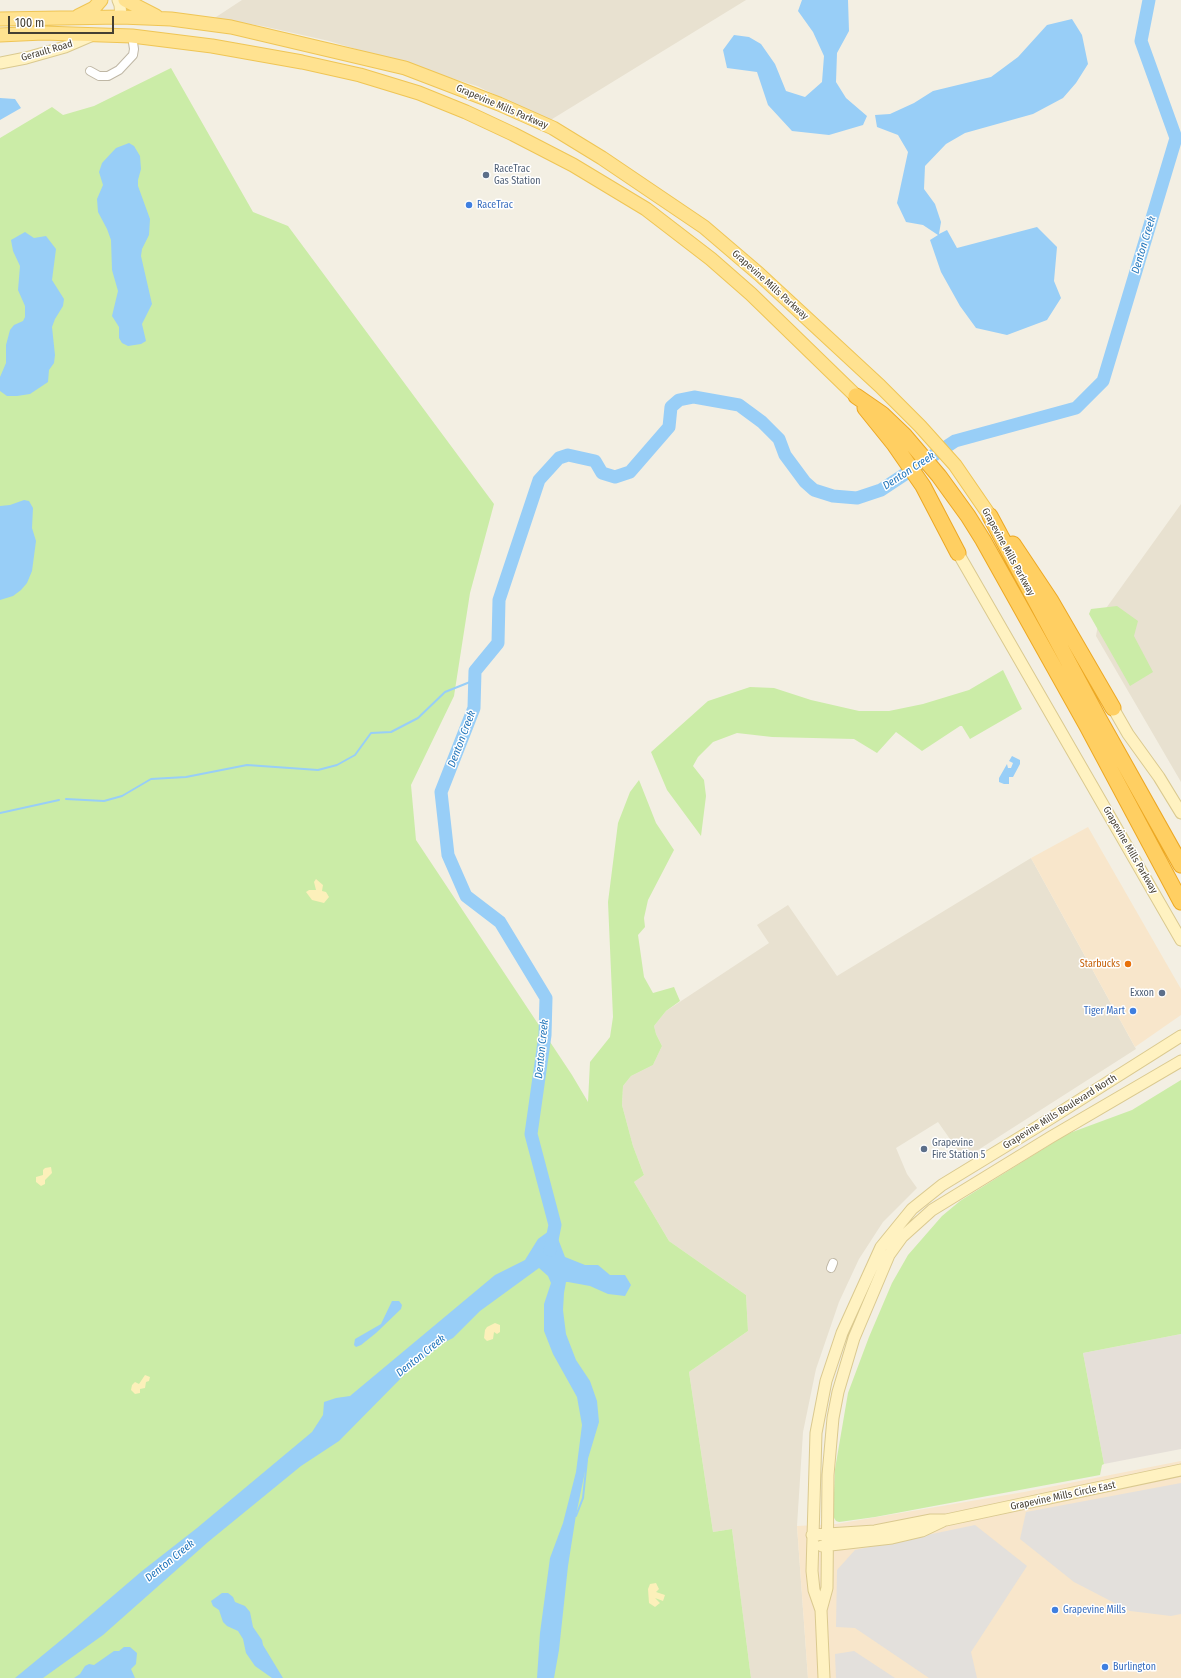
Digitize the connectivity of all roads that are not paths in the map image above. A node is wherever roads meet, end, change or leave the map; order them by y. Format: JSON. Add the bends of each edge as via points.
{"nodes":[{"id":1,"x":101,"y":0,"type":"edge"},
{"id":2,"x":118,"y":0,"type":"edge"},
{"id":3,"x":125,"y":0,"type":"edge"},
{"id":4,"x":77,"y":16,"type":"junction"},
{"id":5,"x":121,"y":17,"type":"junction"},
{"id":6,"x":0,"y":19,"type":"edge"},
{"id":7,"x":161,"y":19,"type":"junction"},
{"id":8,"x":6,"y":34,"type":"edge"},
{"id":9,"x":93,"y":35,"type":"junction"},
{"id":10,"x":132,"y":36,"type":"junction"},
{"id":11,"x":0,"y":63,"type":"edge"},
{"id":12,"x":90,"y":71,"type":"dead end"},
{"id":13,"x":457,"y":87,"type":"junction"},
{"id":14,"x":451,"y":106,"type":"junction"},
{"id":15,"x":795,"y":307,"type":"junction"},
{"id":16,"x":771,"y":314,"type":"junction"},
{"id":17,"x":856,"y":396,"type":"joint"},
{"id":18,"x":899,"y":440,"type":"junction"},
{"id":19,"x":990,"y":516,"type":"junction"},
{"id":20,"x":958,"y":553,"type":"joint"},
{"id":21,"x":1113,"y":708,"type":"joint"},
{"id":22,"x":1181,"y":813,"type":"edge"},
{"id":23,"x":1181,"y":865,"type":"edge"},
{"id":24,"x":1181,"y":902,"type":"edge"},
{"id":25,"x":1181,"y":940,"type":"edge"},
{"id":26,"x":1181,"y":1036,"type":"edge"},
{"id":27,"x":1181,"y":1061,"type":"edge"},
{"id":28,"x":942,"y":1185,"type":"junction"},
{"id":29,"x":951,"y":1198,"type":"junction"},
{"id":30,"x":1181,"y":1470,"type":"edge"},
{"id":31,"x":946,"y":1520,"type":"junction"},
{"id":32,"x":828,"y":1534,"type":"junction"},
{"id":33,"x":812,"y":1535,"type":"junction"},
{"id":34,"x":828,"y":1546,"type":"junction"},
{"id":35,"x":812,"y":1547,"type":"junction"},
{"id":36,"x":821,"y":1610,"type":"junction"},
{"id":37,"x":824,"y":1678,"type":"edge"}],
"edges":[{"from":1,"to":4,"type":"main road","via":[[94,8]]},
{"from":2,"to":5,"type":"street"},
{"from":3,"to":7,"type":"main road"},
{"from":4,"to":5,"type":"main road","name":"Grapevine Mills Parkway"},
{"from":4,"to":6,"type":"main road","name":"Grapevine Mills Parkway"},
{"from":5,"to":7,"type":"main road","name":"Grapevine Mills Parkway"},
{"from":5,"to":8,"type":"main road","via":[[117,25],[108,28],[57,27]]},
{"from":7,"to":13,"type":"main road","name":"Grapevine Mills Parkway","via":[[246,30],[406,68]]},
{"from":8,"to":9,"type":"main road","name":"Grapevine Mills Parkway"},
{"from":9,"to":10,"type":"main road","name":"Grapevine Mills Parkway"},
{"from":9,"to":11,"type":"street","name":"Gerault Road","via":[[65,47]]},
{"from":10,"to":12,"type":"street","via":[[133,55],[119,70],[108,76],[99,76]]},
{"from":10,"to":14,"type":"main road","name":"Grapevine Mills Parkway","via":[[212,46],[302,62],[360,75]]},
{"from":13,"to":14,"type":"main road"},
{"from":13,"to":15,"type":"main road","name":"Grapevine Mills Parkway","via":[[553,128],[602,158],[704,227]]},
{"from":14,"to":16,"type":"main road","name":"Grapevine Mills Parkway","via":[[573,165],[646,209],[711,259]]},
{"from":15,"to":16,"type":"main road","via":[[784,314]]},
{"from":15,"to":19,"type":"main road","name":"Grapevine Mills Parkway","via":[[920,426],[954,466]]},
{"from":16,"to":17,"type":"main road","name":"Grapevine Mills Parkway"},
{"from":17,"to":18,"type":"highway"},
{"from":18,"to":20,"type":"highway"},
{"from":18,"to":24,"type":"highway","name":"Grapevine Mills Parkway","via":[[939,476],[983,540]]},
{"from":19,"to":21,"type":"highway","via":[[1032,572]]},
{"from":19,"to":23,"type":"highway","name":"Grapevine Mills Parkway"},
{"from":20,"to":25,"type":"street","name":"Grapevine Mills Parkway"},
{"from":21,"to":22,"type":"street"},
{"from":26,"to":28,"type":"street","name":"Grapevine Mills Boulevard North"},
{"from":27,"to":29,"type":"street","name":"Grapevine Mills Boulevard North"},
{"from":28,"to":29,"type":"street"},
{"from":28,"to":33,"type":"street","name":"Grapevine Mills Boulevard North","via":[[912,1209],[881,1247],[842,1333],[826,1381],[816,1433]]},
{"from":29,"to":32,"type":"street","name":"Grapevine Mills Boulevard North","via":[[932,1210],[889,1255],[854,1338],[833,1418],[828,1475]]},
{"from":30,"to":31,"type":"street","name":"Grapevine Mills Circle East"},
{"from":31,"to":32,"type":"street","name":"Grapevine Mills Circle East","via":[[931,1520],[875,1531]]},
{"from":31,"to":34,"type":"street","name":"Grapevine Mills Circle East","via":[[928,1529],[892,1538]]},
{"from":32,"to":33,"type":"street","name":"Grapevine Mills Circle East"},
{"from":32,"to":34,"type":"street","name":"Grapevine Mills Boulevard North"},
{"from":33,"to":35,"type":"street","name":"Grapevine Mills Boulevard North"},
{"from":34,"to":35,"type":"street","name":"Grapevine Mills Circle East"},
{"from":34,"to":36,"type":"street","name":"Grapevine Mills Boulevard North","via":[[827,1588]]},
{"from":35,"to":36,"type":"street","name":"Grapevine Mills Boulevard North","via":[[814,1590]]},
{"from":36,"to":37,"type":"street"}]}
